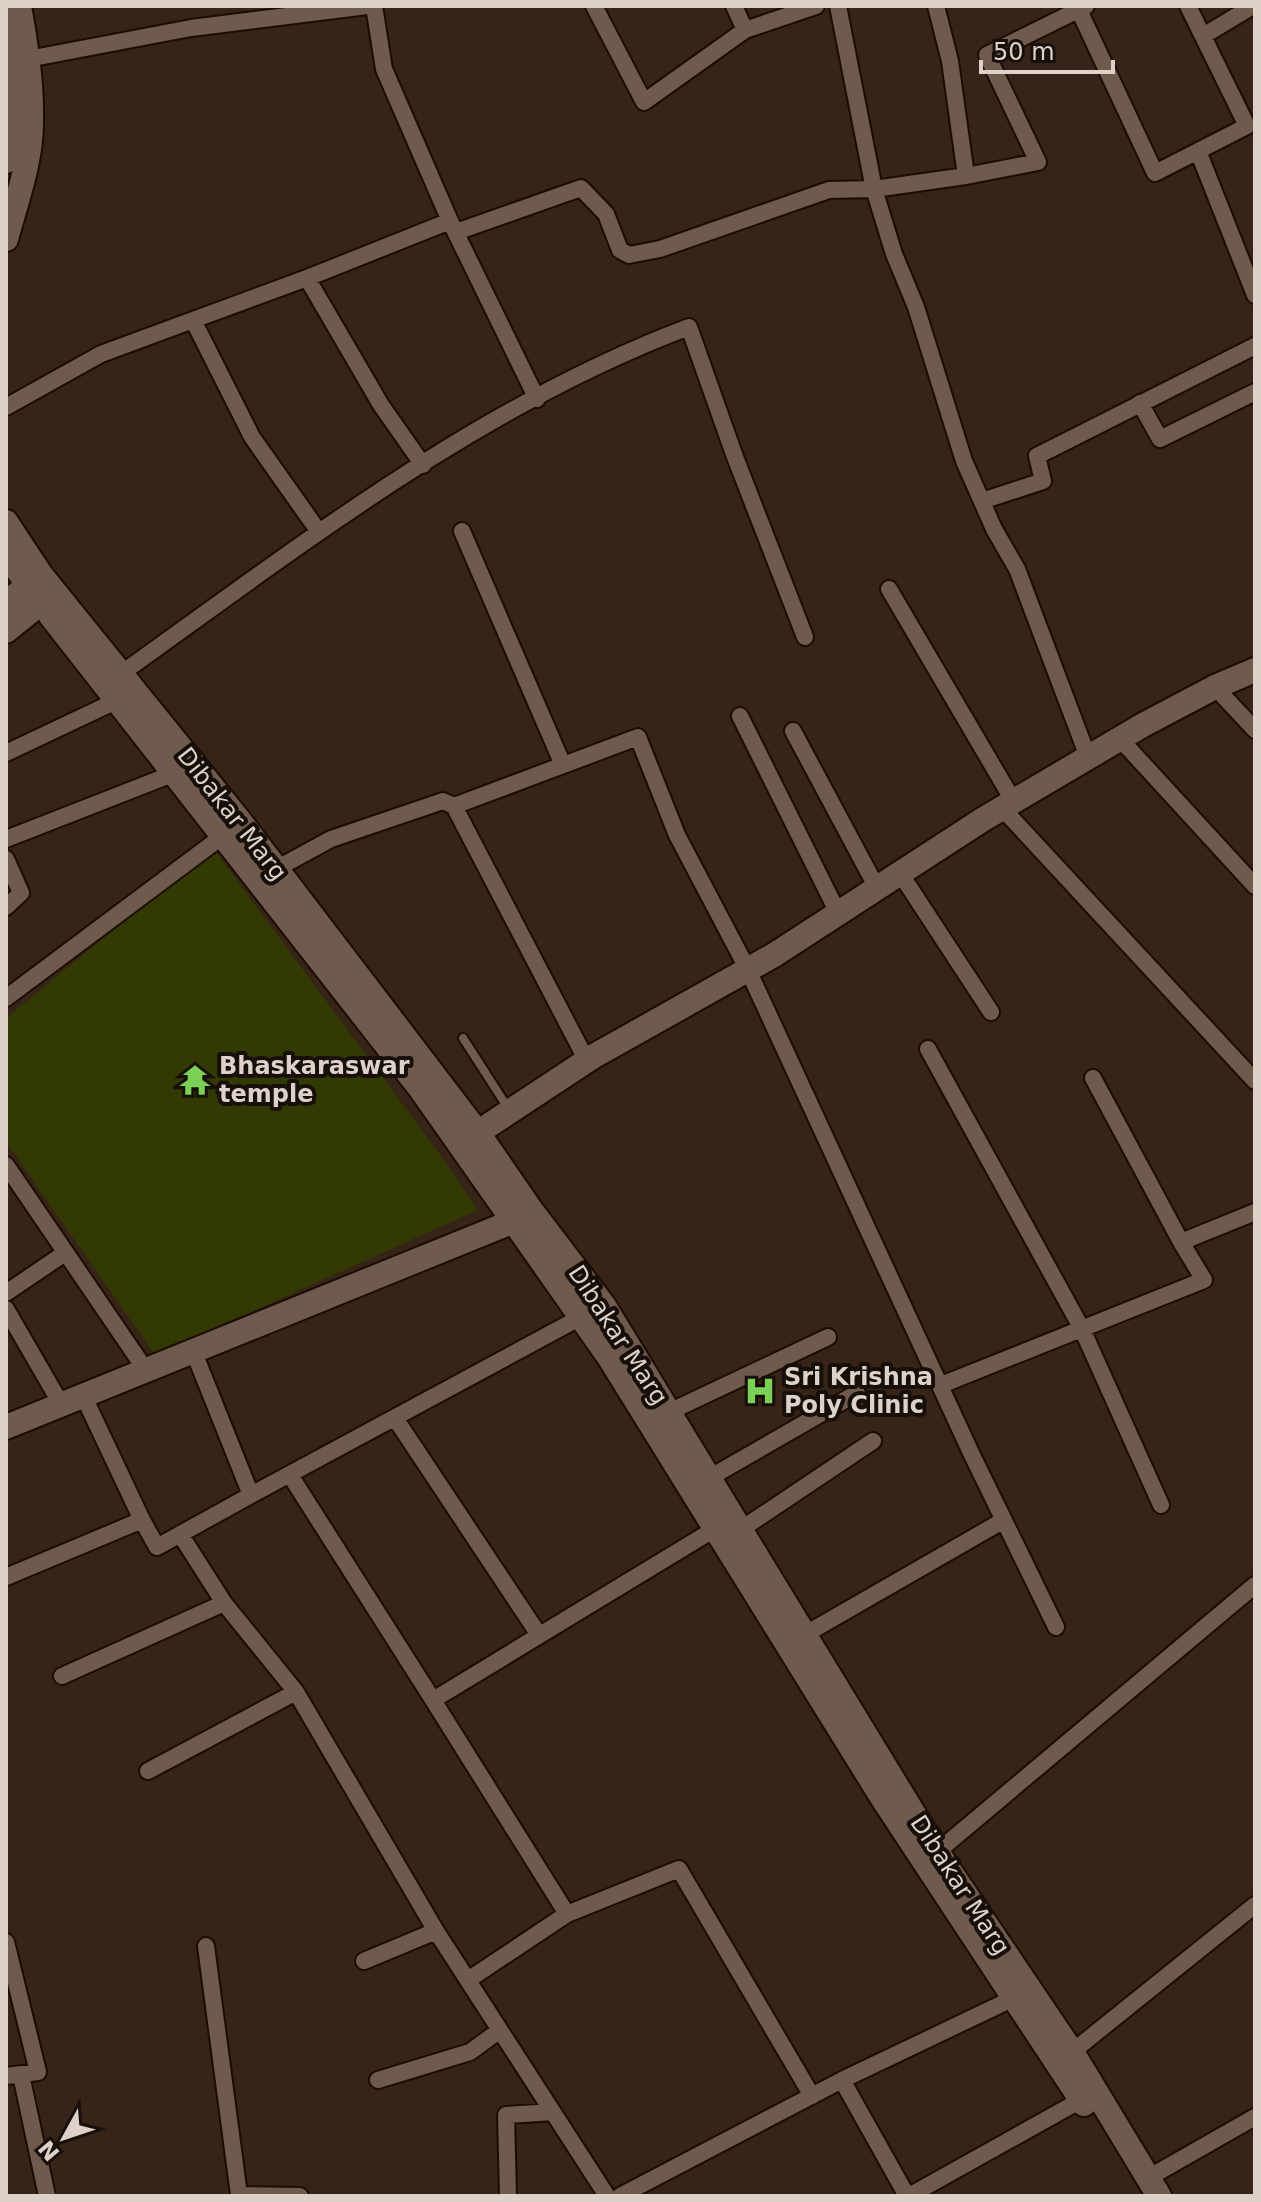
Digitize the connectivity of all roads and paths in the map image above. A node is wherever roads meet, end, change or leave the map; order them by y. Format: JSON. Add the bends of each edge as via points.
{"nodes":[{"id":1,"x":19,"y":6,"type":"edge"},
{"id":2,"x":367,"y":6,"type":"edge"},
{"id":3,"x":374,"y":6,"type":"edge"},
{"id":4,"x":594,"y":6,"type":"edge"},
{"id":5,"x":734,"y":6,"type":"edge"},
{"id":6,"x":816,"y":6,"type":"edge"},
{"id":7,"x":838,"y":6,"type":"edge"},
{"id":8,"x":936,"y":6,"type":"edge"},
{"id":9,"x":1188,"y":6,"type":"edge"},
{"id":10,"x":1253,"y":6,"type":"edge"},
{"id":11,"x":1081,"y":7,"type":"edge"},
{"id":12,"x":287,"y":11,"type":"edge"},
{"id":13,"x":6,"y":14,"type":"edge"},
{"id":14,"x":745,"y":30,"type":"junction"},
{"id":15,"x":1203,"y":36,"type":"junction"},
{"id":16,"x":28,"y":59,"type":"junction"},
{"id":17,"x":1198,"y":151,"type":"junction"},
{"id":18,"x":6,"y":161,"type":"edge"},
{"id":19,"x":966,"y":176,"type":"junction"},
{"id":20,"x":874,"y":189,"type":"junction"},
{"id":21,"x":453,"y":226,"type":"junction"},
{"id":22,"x":6,"y":239,"type":"edge"},
{"id":23,"x":307,"y":278,"type":"junction"},
{"id":24,"x":1255,"y":295,"type":"edge"},
{"id":25,"x":193,"y":320,"type":"junction"},
{"id":26,"x":1255,"y":346,"type":"edge"},
{"id":27,"x":1255,"y":392,"type":"edge"},
{"id":28,"x":537,"y":399,"type":"junction"},
{"id":29,"x":1140,"y":403,"type":"junction"},
{"id":30,"x":6,"y":407,"type":"edge"},
{"id":31,"x":423,"y":465,"type":"junction"},
{"id":32,"x":982,"y":501,"type":"junction"},
{"id":33,"x":6,"y":522,"type":"edge"},
{"id":34,"x":462,"y":531,"type":"dead end"},
{"id":35,"x":319,"y":532,"type":"junction"},
{"id":36,"x":6,"y":554,"type":"edge"},
{"id":37,"x":42,"y":589,"type":"junction"},
{"id":38,"x":889,"y":589,"type":"dead end"},
{"id":39,"x":6,"y":603,"type":"edge"},
{"id":40,"x":6,"y":631,"type":"edge"},
{"id":41,"x":805,"y":637,"type":"dead end"},
{"id":42,"x":1255,"y":670,"type":"edge"},
{"id":43,"x":122,"y":673,"type":"junction"},
{"id":44,"x":1215,"y":687,"type":"junction"},
{"id":45,"x":118,"y":700,"type":"junction"},
{"id":46,"x":740,"y":716,"type":"dead end"},
{"id":47,"x":1255,"y":730,"type":"edge"},
{"id":48,"x":793,"y":731,"type":"dead end"},
{"id":49,"x":1121,"y":740,"type":"junction"},
{"id":50,"x":6,"y":753,"type":"edge"},
{"id":51,"x":1088,"y":757,"type":"junction"},
{"id":52,"x":563,"y":765,"type":"junction"},
{"id":53,"x":175,"y":773,"type":"junction"},
{"id":54,"x":1008,"y":805,"type":"junction"},
{"id":55,"x":454,"y":806,"type":"junction"},
{"id":56,"x":224,"y":835,"type":"junction"},
{"id":57,"x":6,"y":839,"type":"edge"},
{"id":58,"x":6,"y":859,"type":"edge"},
{"id":59,"x":276,"y":869,"type":"junction"},
{"id":60,"x":900,"y":873,"type":"junction"},
{"id":61,"x":1255,"y":886,"type":"edge"},
{"id":62,"x":877,"y":888,"type":"junction"},
{"id":63,"x":6,"y":907,"type":"edge"},
{"id":64,"x":838,"y":913,"type":"junction"},
{"id":65,"x":748,"y":970,"type":"junction"},
{"id":66,"x":9,"y":991,"type":"edge"},
{"id":67,"x":991,"y":1012,"type":"dead end"},
{"id":68,"x":463,"y":1038,"type":"dead end"},
{"id":69,"x":928,"y":1049,"type":"dead end"},
{"id":70,"x":587,"y":1061,"type":"junction"},
{"id":71,"x":1093,"y":1078,"type":"dead end"},
{"id":72,"x":1255,"y":1081,"type":"edge"},
{"id":73,"x":511,"y":1111,"type":"junction"},
{"id":74,"x":469,"y":1138,"type":"junction"},
{"id":75,"x":6,"y":1165,"type":"edge"},
{"id":76,"x":1255,"y":1212,"type":"edge"},
{"id":77,"x":514,"y":1221,"type":"junction"},
{"id":78,"x":1181,"y":1242,"type":"junction"},
{"id":79,"x":65,"y":1253,"type":"junction"},
{"id":80,"x":6,"y":1293,"type":"edge"},
{"id":81,"x":6,"y":1309,"type":"edge"},
{"id":82,"x":581,"y":1317,"type":"junction"},
{"id":83,"x":1082,"y":1329,"type":"junction"},
{"id":84,"x":828,"y":1337,"type":"dead end"},
{"id":85,"x":193,"y":1350,"type":"junction"},
{"id":86,"x":145,"y":1369,"type":"junction"},
{"id":87,"x":941,"y":1385,"type":"junction"},
{"id":88,"x":857,"y":1393,"type":"dead end"},
{"id":89,"x":72,"y":1400,"type":"junction"},
{"id":90,"x":669,"y":1412,"type":"junction"},
{"id":91,"x":395,"y":1418,"type":"junction"},
{"id":92,"x":6,"y":1427,"type":"edge"},
{"id":93,"x":873,"y":1441,"type":"dead end"},
{"id":94,"x":290,"y":1475,"type":"junction"},
{"id":95,"x":709,"y":1478,"type":"junction"},
{"id":96,"x":251,"y":1495,"type":"junction"},
{"id":97,"x":1161,"y":1505,"type":"dead end"},
{"id":98,"x":142,"y":1520,"type":"junction"},
{"id":99,"x":1004,"y":1520,"type":"junction"},
{"id":100,"x":730,"y":1525,"type":"junction"},
{"id":101,"x":180,"y":1534,"type":"junction"},
{"id":102,"x":6,"y":1577,"type":"edge"},
{"id":103,"x":1255,"y":1585,"type":"edge"},
{"id":104,"x":224,"y":1603,"type":"junction"},
{"id":105,"x":1056,"y":1627,"type":"dead end"},
{"id":106,"x":539,"y":1635,"type":"junction"},
{"id":107,"x":804,"y":1635,"type":"junction"},
{"id":108,"x":62,"y":1676,"type":"dead end"},
{"id":109,"x":296,"y":1692,"type":"junction"},
{"id":110,"x":433,"y":1700,"type":"junction"},
{"id":111,"x":148,"y":1771,"type":"dead end"},
{"id":112,"x":937,"y":1852,"type":"junction"},
{"id":113,"x":1255,"y":1905,"type":"edge"},
{"id":114,"x":567,"y":1914,"type":"junction"},
{"id":115,"x":436,"y":1931,"type":"junction"},
{"id":116,"x":6,"y":1942,"type":"edge"},
{"id":117,"x":206,"y":1946,"type":"dead end"},
{"id":118,"x":364,"y":1961,"type":"dead end"},
{"id":119,"x":8,"y":1962,"type":"edge"},
{"id":120,"x":468,"y":1980,"type":"junction"},
{"id":121,"x":1014,"y":1998,"type":"junction"},
{"id":122,"x":500,"y":2030,"type":"junction"},
{"id":123,"x":13,"y":2076,"type":"edge"},
{"id":124,"x":1077,"y":2077,"type":"junction"},
{"id":125,"x":378,"y":2080,"type":"dead end"},
{"id":126,"x":842,"y":2080,"type":"junction"},
{"id":127,"x":812,"y":2096,"type":"junction"},
{"id":128,"x":553,"y":2112,"type":"junction"},
{"id":129,"x":1255,"y":2117,"type":"edge"},
{"id":130,"x":1149,"y":2190,"type":"edge"},
{"id":131,"x":47,"y":2196,"type":"edge"},
{"id":132,"x":300,"y":2196,"type":"edge"},
{"id":133,"x":508,"y":2196,"type":"edge"},
{"id":134,"x":607,"y":2196,"type":"edge"},
{"id":135,"x":620,"y":2196,"type":"edge"},
{"id":136,"x":908,"y":2196,"type":"edge"}],
"edges":[{"from":1,"to":16,"type":"main road"},
{"from":2,"to":12,"type":"street"},
{"from":3,"to":21,"type":"street","via":[[384,69]]},
{"from":4,"to":14,"type":"street","via":[[644,102]]},
{"from":5,"to":14,"type":"street"},
{"from":6,"to":14,"type":"street"},
{"from":7,"to":20,"type":"street"},
{"from":8,"to":19,"type":"street","via":[[950,61]]},
{"from":9,"to":15,"type":"street"},
{"from":10,"to":15,"type":"street"},
{"from":11,"to":17,"type":"street","via":[[1155,173]]},
{"from":11,"to":19,"type":"street","via":[[987,55],[1038,162]]},
{"from":12,"to":16,"type":"street"},
{"from":13,"to":18,"type":"main road","via":[[14,110]]},
{"from":15,"to":17,"type":"street","via":[[1247,126]]},
{"from":16,"to":22,"type":"main road","via":[[32,126]]},
{"from":17,"to":24,"type":"street"},
{"from":19,"to":20,"type":"street"},
{"from":20,"to":21,"type":"street","via":[[829,190],[629,255],[620,250],[606,214],[581,188]]},
{"from":20,"to":32,"type":"street"},
{"from":21,"to":23,"type":"street"},
{"from":21,"to":28,"type":"street"},
{"from":23,"to":25,"type":"street"},
{"from":23,"to":31,"type":"street","via":[[381,405]]},
{"from":25,"to":30,"type":"street","via":[[101,354]]},
{"from":25,"to":35,"type":"street","via":[[252,437]]},
{"from":26,"to":29,"type":"street"},
{"from":27,"to":29,"type":"street","via":[[1160,439]]},
{"from":28,"to":31,"type":"street","via":[[451,444]]},
{"from":28,"to":41,"type":"street","via":[[630,350],[689,327]]},
{"from":29,"to":32,"type":"street","via":[[1037,456],[1043,481]]},
{"from":31,"to":35,"type":"street"},
{"from":32,"to":51,"type":"street","via":[[1017,569]]},
{"from":33,"to":37,"type":"main road","name":"Dibakar Marg"},
{"from":34,"to":52,"type":"street"},
{"from":35,"to":43,"type":"street"},
{"from":36,"to":37,"type":"main road","name":"Dibakar Marg"},
{"from":37,"to":39,"type":"main road"},
{"from":37,"to":40,"type":"main road"},
{"from":37,"to":43,"type":"main road","name":"Dibakar Marg"},
{"from":37,"to":45,"type":"main road","name":"Dibakar Marg"},
{"from":38,"to":54,"type":"street"},
{"from":42,"to":44,"type":"main road"},
{"from":43,"to":59,"type":"main road","name":"Dibakar Marg"},
{"from":44,"to":47,"type":"street"},
{"from":44,"to":49,"type":"main road"},
{"from":45,"to":50,"type":"street"},
{"from":45,"to":53,"type":"main road","name":"Dibakar Marg"},
{"from":46,"to":64,"type":"street"},
{"from":48,"to":62,"type":"street"},
{"from":49,"to":51,"type":"main road"},
{"from":49,"to":61,"type":"street"},
{"from":51,"to":54,"type":"main road"},
{"from":52,"to":55,"type":"street"},
{"from":52,"to":65,"type":"street","via":[[638,737],[677,835]]},
{"from":53,"to":56,"type":"main road","name":"Dibakar Marg"},
{"from":53,"to":57,"type":"street"},
{"from":54,"to":60,"type":"main road"},
{"from":54,"to":72,"type":"street"},
{"from":55,"to":59,"type":"street","via":[[443,801],[331,839]]},
{"from":55,"to":70,"type":"street"},
{"from":56,"to":66,"type":"street"},
{"from":56,"to":74,"type":"main road","name":"Dibakar Marg","via":[[420,1088]]},
{"from":58,"to":63,"type":"street","via":[[21,893]]},
{"from":59,"to":74,"type":"main road","name":"Dibakar Marg"},
{"from":60,"to":62,"type":"main road"},
{"from":60,"to":67,"type":"street"},
{"from":62,"to":64,"type":"main road"},
{"from":64,"to":65,"type":"main road"},
{"from":65,"to":70,"type":"main road"},
{"from":65,"to":87,"type":"street"},
{"from":68,"to":73,"type":"lane"},
{"from":69,"to":83,"type":"street"},
{"from":70,"to":73,"type":"main road"},
{"from":71,"to":78,"type":"street"},
{"from":73,"to":74,"type":"main road"},
{"from":74,"to":77,"type":"main road","name":"Dibakar Marg"},
{"from":74,"to":90,"type":"main road","name":"Dibakar Marg","via":[[604,1306]]},
{"from":75,"to":79,"type":"street"},
{"from":76,"to":78,"type":"street"},
{"from":77,"to":82,"type":"main road","name":"Dibakar Marg"},
{"from":77,"to":85,"type":"main road"},
{"from":78,"to":83,"type":"street","via":[[1204,1280]]},
{"from":79,"to":80,"type":"street"},
{"from":79,"to":86,"type":"street"},
{"from":81,"to":89,"type":"street"},
{"from":82,"to":91,"type":"street"},
{"from":82,"to":100,"type":"main road","name":"Dibakar Marg"},
{"from":83,"to":87,"type":"street"},
{"from":83,"to":97,"type":"street"},
{"from":84,"to":90,"type":"street"},
{"from":85,"to":86,"type":"main road"},
{"from":85,"to":96,"type":"street"},
{"from":86,"to":89,"type":"main road"},
{"from":87,"to":99,"type":"street"},
{"from":88,"to":95,"type":"street"},
{"from":89,"to":92,"type":"main road"},
{"from":89,"to":98,"type":"street"},
{"from":90,"to":95,"type":"main road","name":"Dibakar Marg"},
{"from":91,"to":94,"type":"street"},
{"from":91,"to":106,"type":"street"},
{"from":93,"to":100,"type":"street"},
{"from":94,"to":96,"type":"street"},
{"from":94,"to":110,"type":"street"},
{"from":95,"to":100,"type":"main road","name":"Dibakar Marg"},
{"from":96,"to":101,"type":"street"},
{"from":98,"to":101,"type":"street","via":[[157,1547]]},
{"from":98,"to":102,"type":"street"},
{"from":99,"to":105,"type":"street"},
{"from":99,"to":107,"type":"street"},
{"from":100,"to":106,"type":"street"},
{"from":100,"to":107,"type":"main road","name":"Dibakar Marg"},
{"from":100,"to":121,"type":"main road","name":"Dibakar Marg","via":[[874,1786]]},
{"from":101,"to":104,"type":"street"},
{"from":103,"to":112,"type":"street"},
{"from":104,"to":108,"type":"street"},
{"from":104,"to":109,"type":"street"},
{"from":106,"to":110,"type":"street"},
{"from":107,"to":112,"type":"main road","name":"Dibakar Marg"},
{"from":109,"to":111,"type":"street"},
{"from":109,"to":115,"type":"street"},
{"from":110,"to":114,"type":"street"},
{"from":112,"to":124,"type":"main road","name":"Dibakar Marg"},
{"from":113,"to":124,"type":"street"},
{"from":114,"to":120,"type":"street"},
{"from":114,"to":127,"type":"street","via":[[679,1869]]},
{"from":115,"to":118,"type":"street"},
{"from":115,"to":120,"type":"street"},
{"from":116,"to":119,"type":"street"},
{"from":117,"to":132,"type":"street","via":[[239,2195]]},
{"from":119,"to":123,"type":"street","via":[[38,2072]]},
{"from":120,"to":122,"type":"street"},
{"from":121,"to":124,"type":"main road","name":"Dibakar Marg"},
{"from":121,"to":126,"type":"street"},
{"from":122,"to":125,"type":"street","via":[[470,2052]]},
{"from":122,"to":128,"type":"street"},
{"from":123,"to":131,"type":"street"},
{"from":124,"to":130,"type":"main road","name":"Dibakar Marg"},
{"from":124,"to":136,"type":"street"},
{"from":126,"to":127,"type":"street"},
{"from":126,"to":136,"type":"street"},
{"from":127,"to":135,"type":"street"},
{"from":128,"to":133,"type":"street","via":[[506,2115]]},
{"from":128,"to":134,"type":"street"},
{"from":129,"to":130,"type":"street"}]}
